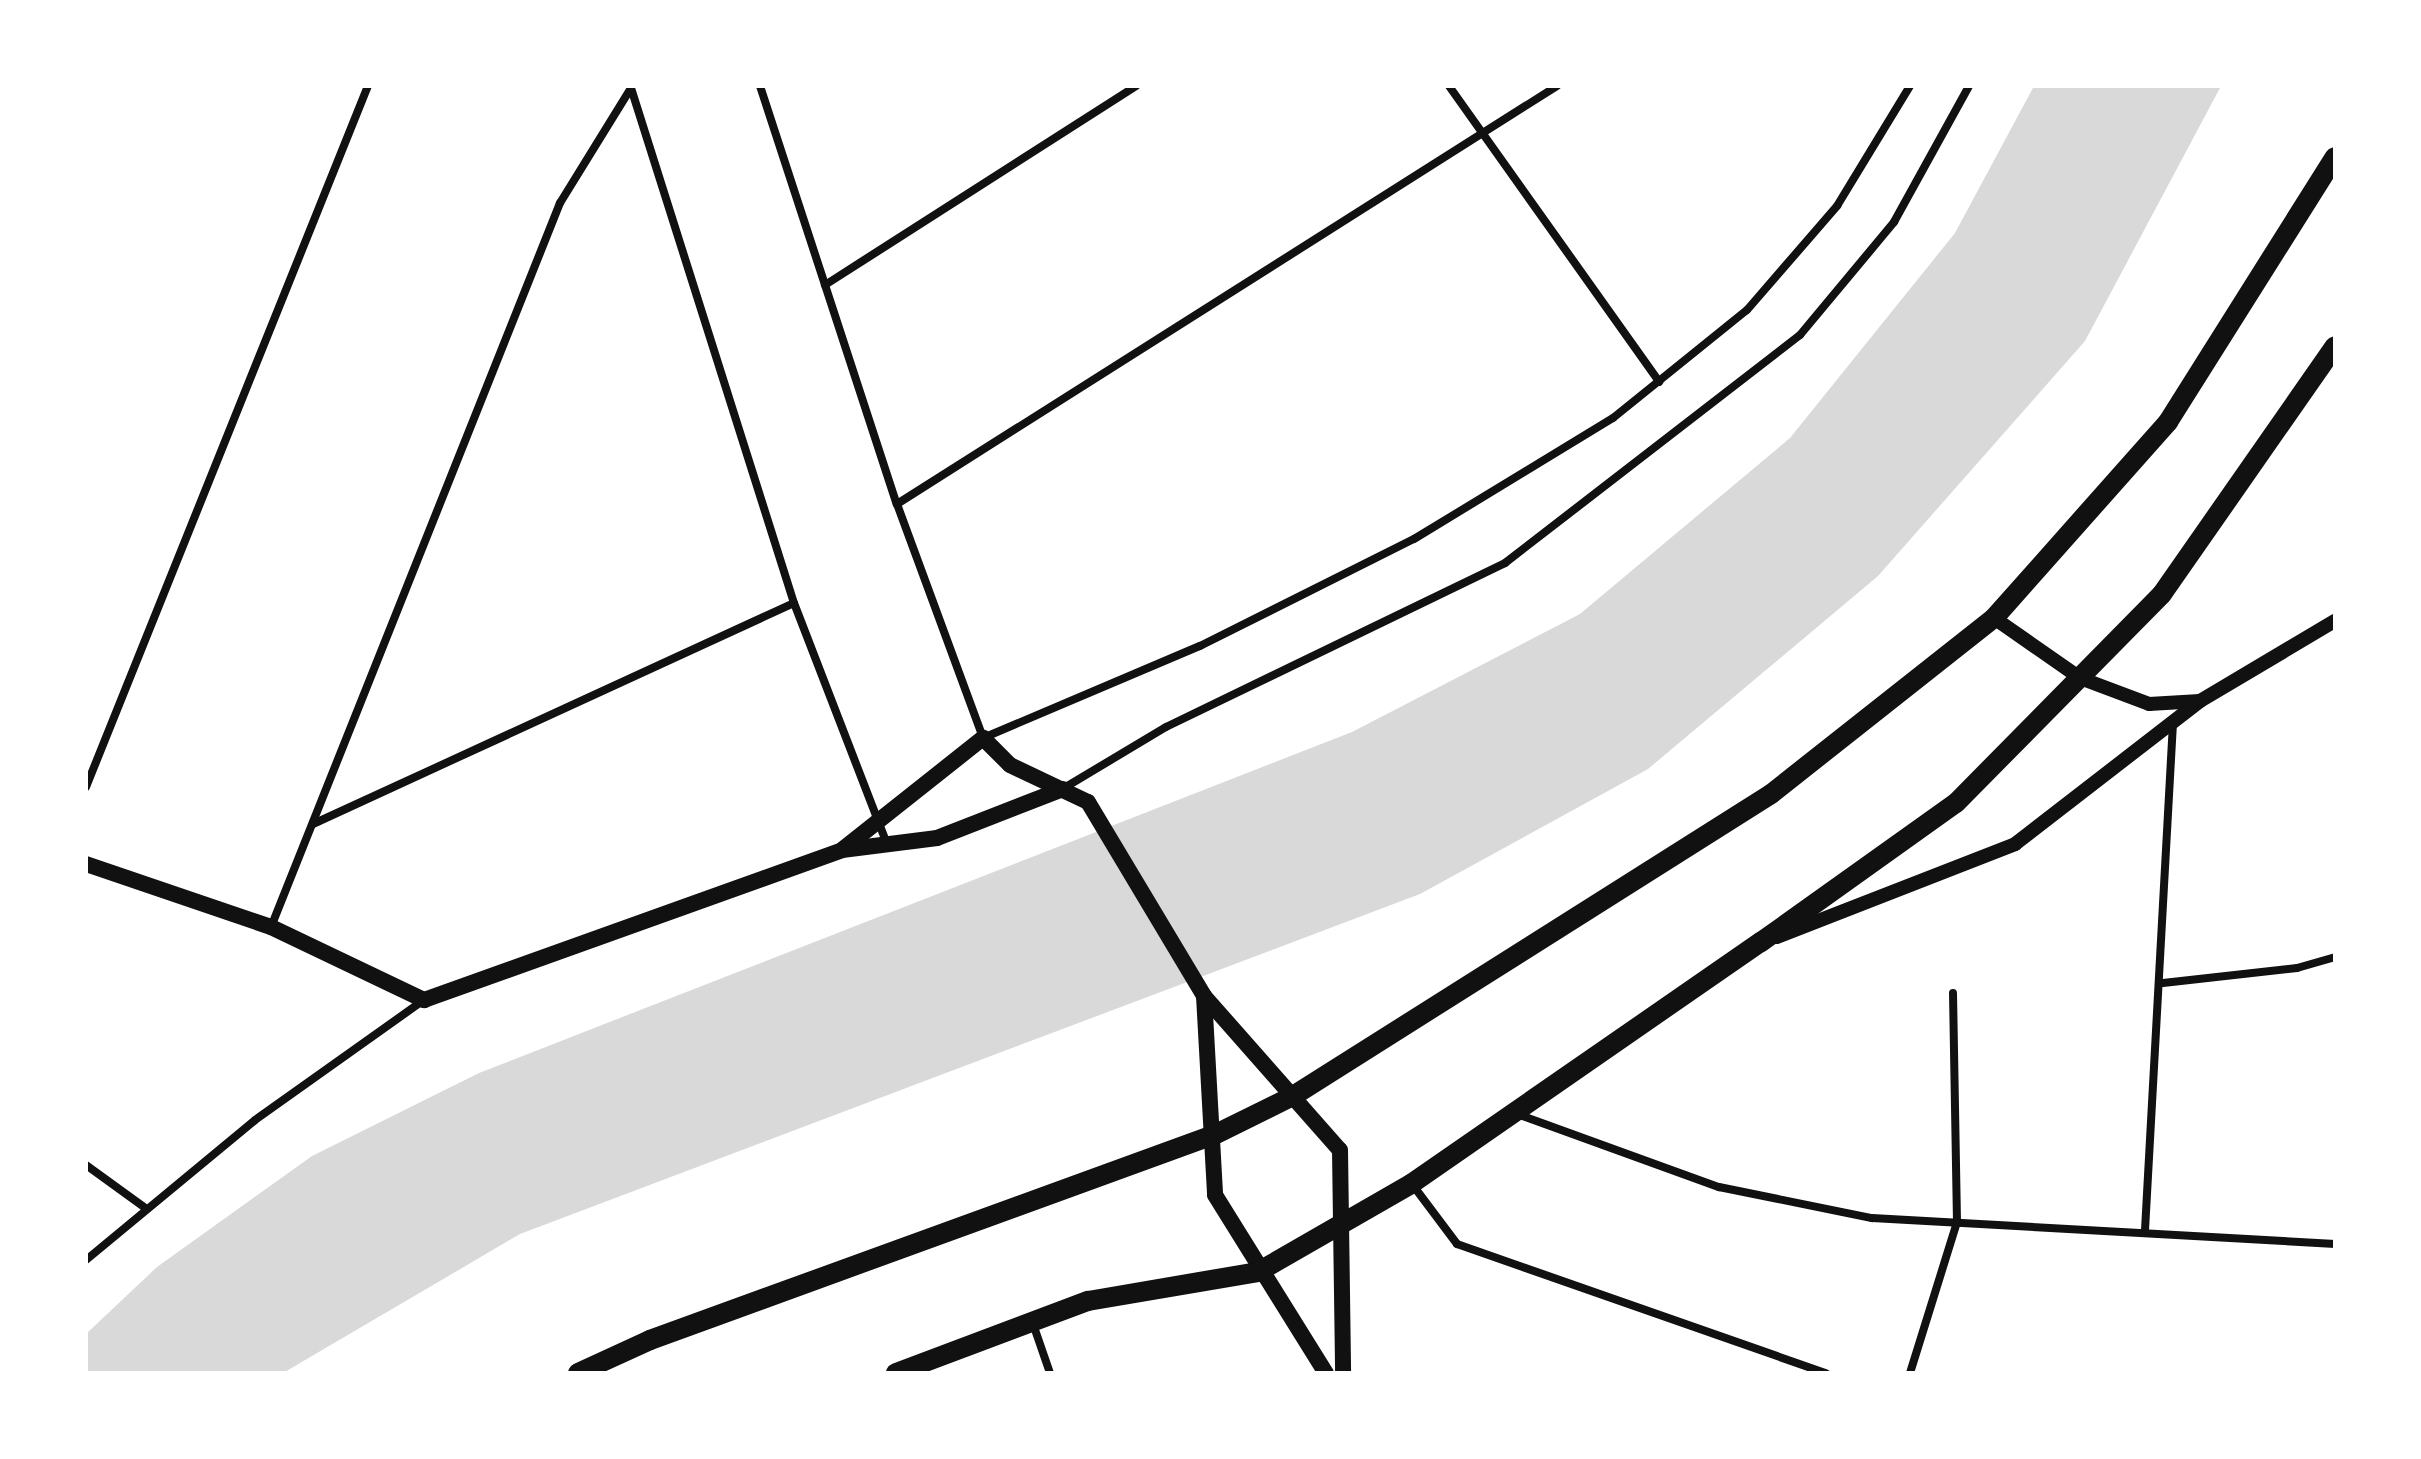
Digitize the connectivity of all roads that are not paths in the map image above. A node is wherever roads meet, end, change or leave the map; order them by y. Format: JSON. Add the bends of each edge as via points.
{"nodes":[{"id":1,"x":368,"y":86,"type":"edge"},
{"id":2,"x":760,"y":86,"type":"edge"},
{"id":3,"x":1136,"y":86,"type":"edge"},
{"id":4,"x":1449,"y":86,"type":"edge"},
{"id":5,"x":1557,"y":86,"type":"edge"},
{"id":6,"x":1910,"y":86,"type":"edge"},
{"id":7,"x":1969,"y":86,"type":"edge"},
{"id":8,"x":631,"y":87,"type":"edge"},
{"id":9,"x":1481,"y":134,"type":"junction"},
{"id":10,"x":2335,"y":157,"type":"edge"},
{"id":11,"x":825,"y":285,"type":"junction"},
{"id":12,"x":2335,"y":346,"type":"edge"},
{"id":13,"x":1659,"y":382,"type":"junction"},
{"id":14,"x":897,"y":504,"type":"junction"},
{"id":15,"x":794,"y":603,"type":"junction"},
{"id":16,"x":1994,"y":618,"type":"junction"},
{"id":17,"x":2335,"y":621,"type":"edge"},
{"id":18,"x":2080,"y":678,"type":"junction"},
{"id":19,"x":2200,"y":701,"type":"junction"},
{"id":20,"x":2173,"y":723,"type":"junction"},
{"id":21,"x":983,"y":738,"type":"junction"},
{"id":22,"x":86,"y":787,"type":"edge"},
{"id":23,"x":1063,"y":789,"type":"junction"},
{"id":24,"x":877,"y":823,"type":"junction"},
{"id":25,"x":312,"y":825,"type":"junction"},
{"id":26,"x":887,"y":844,"type":"junction"},
{"id":27,"x":842,"y":850,"type":"junction"},
{"id":28,"x":86,"y":864,"type":"edge"},
{"id":29,"x":271,"y":927,"type":"junction"},
{"id":30,"x":1761,"y":942,"type":"junction"},
{"id":31,"x":2335,"y":957,"type":"edge"},
{"id":32,"x":2163,"y":983,"type":"junction"},
{"id":33,"x":1953,"y":993,"type":"dead end"},
{"id":34,"x":1204,"y":996,"type":"junction"},
{"id":35,"x":424,"y":1000,"type":"junction"},
{"id":36,"x":1293,"y":1096,"type":"junction"},
{"id":37,"x":1517,"y":1113,"type":"junction"},
{"id":38,"x":1216,"y":1134,"type":"junction"},
{"id":39,"x":86,"y":1165,"type":"edge"},
{"id":40,"x":1411,"y":1184,"type":"junction"},
{"id":41,"x":144,"y":1207,"type":"junction"},
{"id":42,"x":1957,"y":1222,"type":"junction"},
{"id":43,"x":1343,"y":1225,"type":"junction"},
{"id":44,"x":2145,"y":1230,"type":"junction"},
{"id":45,"x":2335,"y":1244,"type":"edge"},
{"id":46,"x":86,"y":1260,"type":"edge"},
{"id":47,"x":1258,"y":1272,"type":"junction"},
{"id":48,"x":1032,"y":1320,"type":"junction"},
{"id":49,"x":578,"y":1373,"type":"edge"},
{"id":50,"x":896,"y":1373,"type":"edge"},
{"id":51,"x":1050,"y":1373,"type":"edge"},
{"id":52,"x":1326,"y":1373,"type":"edge"},
{"id":53,"x":1343,"y":1373,"type":"edge"},
{"id":54,"x":1826,"y":1373,"type":"edge"},
{"id":55,"x":1910,"y":1373,"type":"edge"}],
"edges":[{"from":1,"to":22,"type":"street"},
{"from":2,"to":11,"type":"street"},
{"from":3,"to":11,"type":"street"},
{"from":4,"to":9,"type":"street"},
{"from":5,"to":9,"type":"street"},
{"from":6,"to":13,"type":"street","via":[[1837,206],[1747,310]]},
{"from":7,"to":23,"type":"street","via":[[1894,222],[1800,335],[1505,563],[1166,727]]},
{"from":8,"to":15,"type":"street"},
{"from":8,"to":25,"type":"street","via":[[560,203]]},
{"from":9,"to":13,"type":"street"},
{"from":9,"to":14,"type":"street"},
{"from":10,"to":16,"type":"main road","via":[[2168,422]]},
{"from":11,"to":14,"type":"street"},
{"from":12,"to":18,"type":"main road","via":[[2162,594]]},
{"from":13,"to":21,"type":"street","via":[[1613,418],[1414,539],[1200,646]]},
{"from":14,"to":21,"type":"street"},
{"from":15,"to":24,"type":"street"},
{"from":15,"to":25,"type":"street"},
{"from":16,"to":18,"type":"street"},
{"from":16,"to":36,"type":"main road","via":[[1771,794]]},
{"from":17,"to":19,"type":"street"},
{"from":18,"to":19,"type":"street","via":[[2149,704]]},
{"from":18,"to":30,"type":"main road","via":[[1956,803]]},
{"from":19,"to":20,"type":"street"},
{"from":20,"to":30,"type":"street","via":[[2015,844]]},
{"from":20,"to":32,"type":"street"},
{"from":21,"to":23,"type":"main road","via":[[1010,765]]},
{"from":21,"to":24,"type":"main road"},
{"from":23,"to":26,"type":"main road","via":[[937,838]]},
{"from":23,"to":34,"type":"main road","via":[[1088,802]]},
{"from":24,"to":26,"type":"street"},
{"from":24,"to":27,"type":"main road"},
{"from":25,"to":29,"type":"street"},
{"from":26,"to":27,"type":"main road"},
{"from":27,"to":35,"type":"main road"},
{"from":28,"to":29,"type":"main road"},
{"from":29,"to":35,"type":"main road"},
{"from":30,"to":37,"type":"main road"},
{"from":31,"to":32,"type":"street","via":[[2297,968]]},
{"from":32,"to":44,"type":"street"},
{"from":33,"to":42,"type":"street"},
{"from":34,"to":36,"type":"main road"},
{"from":34,"to":38,"type":"main road"},
{"from":35,"to":41,"type":"street"},
{"from":36,"to":38,"type":"main road"},
{"from":36,"to":43,"type":"main road","via":[[1340,1150]]},
{"from":37,"to":40,"type":"main road"},
{"from":37,"to":42,"type":"street","via":[[1719,1187],[1872,1218]]},
{"from":38,"to":47,"type":"main road","via":[[1215,1195]]},
{"from":38,"to":49,"type":"main road","via":[[650,1340]]},
{"from":39,"to":41,"type":"street"},
{"from":40,"to":43,"type":"main road"},
{"from":40,"to":54,"type":"street","via":[[1457,1244]]},
{"from":41,"to":46,"type":"street"},
{"from":42,"to":44,"type":"street"},
{"from":42,"to":55,"type":"street"},
{"from":43,"to":47,"type":"main road"},
{"from":43,"to":53,"type":"main road"},
{"from":44,"to":45,"type":"street"},
{"from":47,"to":48,"type":"main road","via":[[1088,1301]]},
{"from":47,"to":52,"type":"main road"},
{"from":48,"to":50,"type":"main road"},
{"from":48,"to":51,"type":"street"}]}
